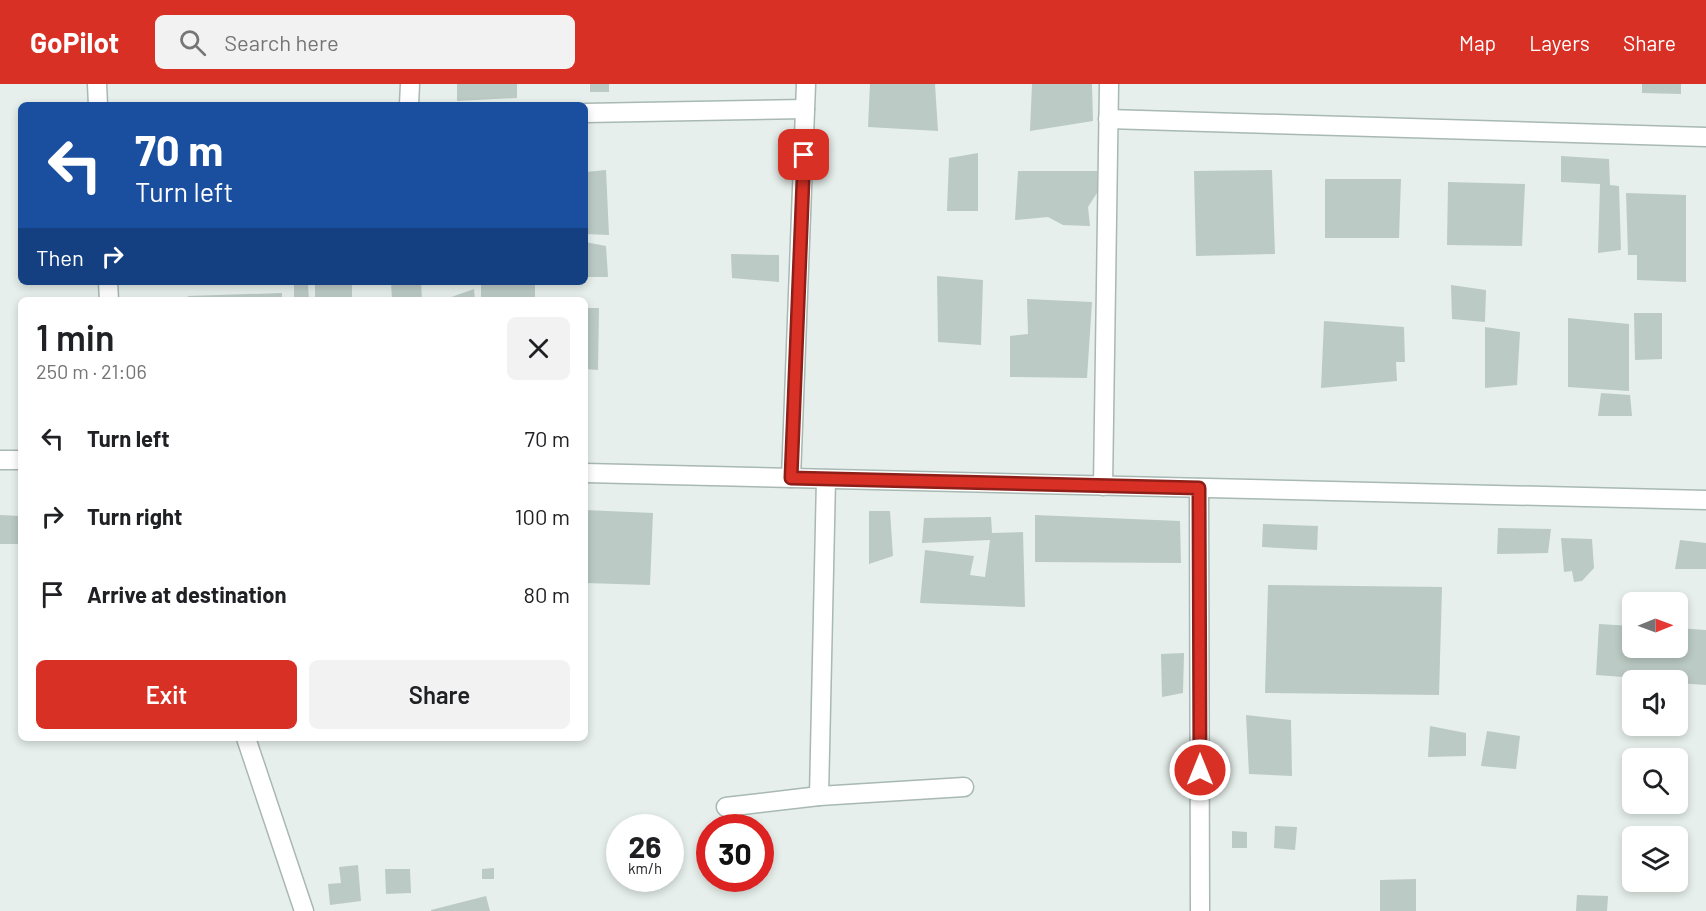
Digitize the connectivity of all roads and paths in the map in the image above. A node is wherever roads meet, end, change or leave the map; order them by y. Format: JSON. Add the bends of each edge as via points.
{"nodes":[{"id":1,"x":97,"y":84,"type":"edge"},
{"id":2,"x":410,"y":84,"type":"edge"},
{"id":3,"x":806,"y":84,"type":"edge"},
{"id":4,"x":1109,"y":84,"type":"edge"},
{"id":5,"x":98,"y":102,"type":"edge"},
{"id":6,"x":409,"y":102,"type":"edge"},
{"id":7,"x":806,"y":109,"type":"junction"},
{"id":8,"x":588,"y":113,"type":"edge"},
{"id":9,"x":1108,"y":119,"type":"junction"},
{"id":10,"x":1706,"y":137,"type":"edge"},
{"id":11,"x":0,"y":460,"type":"edge"},
{"id":12,"x":18,"y":460,"type":"edge"},
{"id":13,"x":588,"y":474,"type":"edge"},
{"id":14,"x":791,"y":478,"type":"junction"},
{"id":15,"x":826,"y":479,"type":"junction"},
{"id":16,"x":1103,"y":486,"type":"junction"},
{"id":17,"x":1199,"y":488,"type":"junction"},
{"id":18,"x":1706,"y":500,"type":"edge"},
{"id":19,"x":247,"y":741,"type":"edge"},
{"id":20,"x":964,"y":787,"type":"dead end"},
{"id":21,"x":819,"y":796,"type":"junction"},
{"id":22,"x":726,"y":807,"type":"dead end"},
{"id":23,"x":304,"y":911,"type":"edge"},
{"id":24,"x":1200,"y":911,"type":"edge"}],
"edges":[{"from":1,"to":5,"type":"street"},
{"from":2,"to":6,"type":"street"},
{"from":3,"to":7,"type":"street"},
{"from":4,"to":9,"type":"street"},
{"from":7,"to":8,"type":"street"},
{"from":7,"to":14,"type":"street"},
{"from":9,"to":10,"type":"street"},
{"from":9,"to":16,"type":"street"},
{"from":11,"to":12,"type":"street"},
{"from":13,"to":14,"type":"street"},
{"from":14,"to":15,"type":"street"},
{"from":15,"to":16,"type":"street"},
{"from":15,"to":21,"type":"street"},
{"from":16,"to":17,"type":"street"},
{"from":17,"to":18,"type":"street"},
{"from":17,"to":24,"type":"street"},
{"from":19,"to":23,"type":"street"},
{"from":20,"to":21,"type":"street"},
{"from":21,"to":22,"type":"street"}]}
